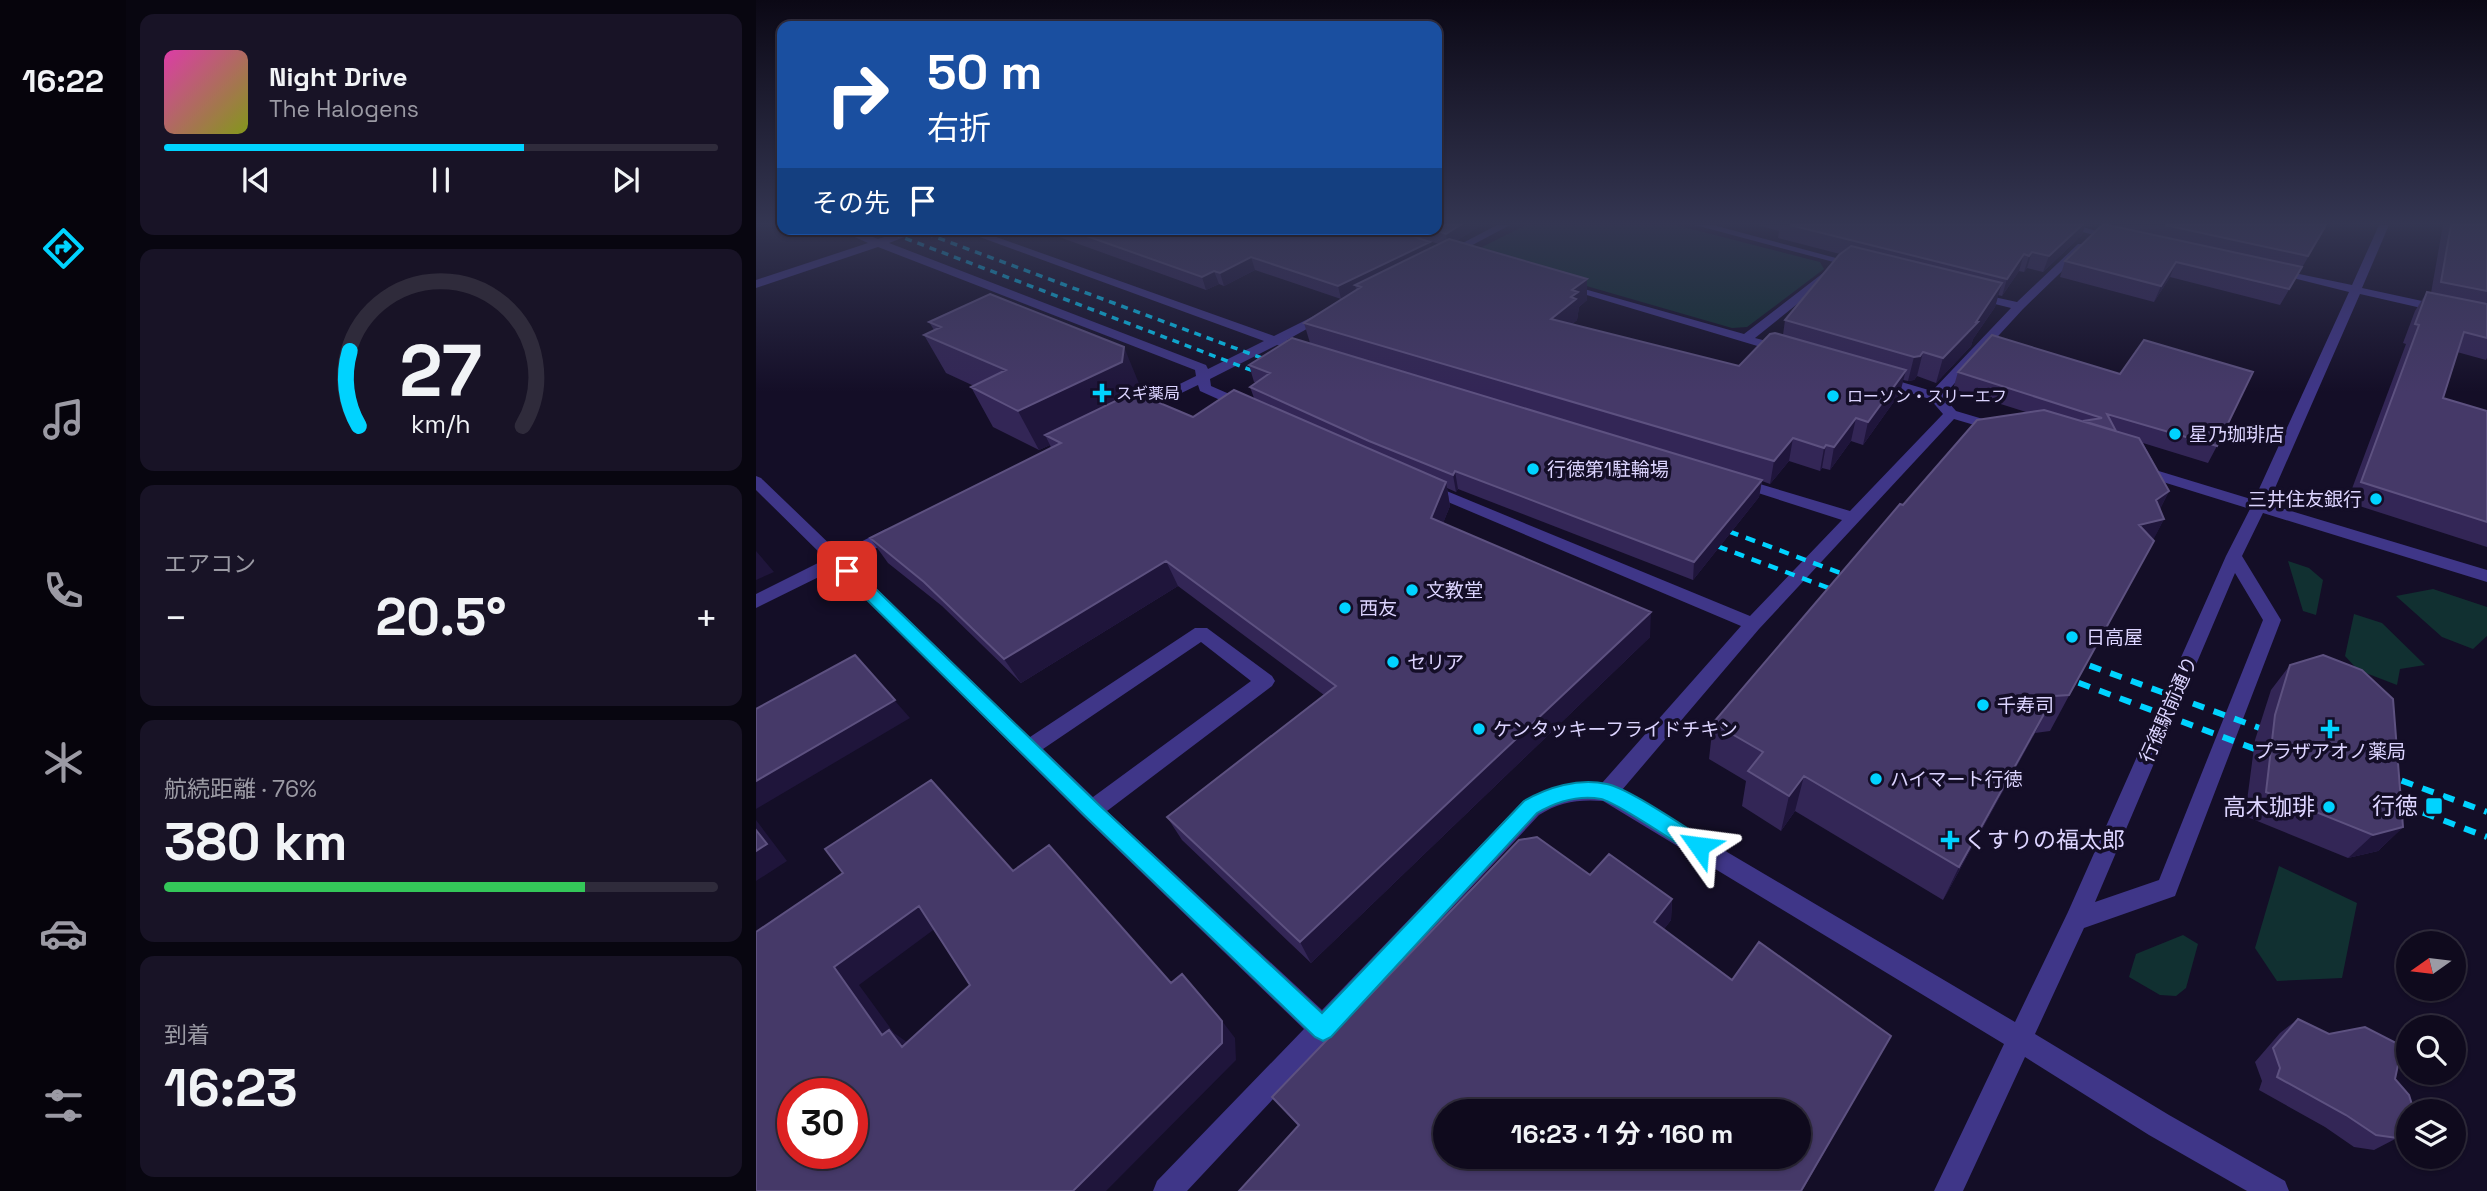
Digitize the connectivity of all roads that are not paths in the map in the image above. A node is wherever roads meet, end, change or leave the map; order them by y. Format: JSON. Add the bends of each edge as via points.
{"nodes":[{"id":1,"x":975,"y":281,"type":"edge"},
{"id":2,"x":1108,"y":281,"type":"edge"},
{"id":3,"x":1547,"y":281,"type":"edge"},
{"id":4,"x":1820,"y":281,"type":"edge"},
{"id":5,"x":2045,"y":281,"type":"edge"},
{"id":6,"x":2312,"y":281,"type":"edge"},
{"id":7,"x":2359,"y":281,"type":"edge"},
{"id":8,"x":1956,"y":290,"type":"edge"},
{"id":9,"x":2355,"y":290,"type":"junction"},
{"id":10,"x":2019,"y":306,"type":"junction"},
{"id":11,"x":1342,"y":307,"type":"edge"},
{"id":12,"x":2487,"y":319,"type":"edge"},
{"id":13,"x":1746,"y":339,"type":"junction"},
{"id":14,"x":1276,"y":340,"type":"junction"},
{"id":15,"x":1319,"y":352,"type":"edge"},
{"id":16,"x":1798,"y":355,"type":"edge"},
{"id":17,"x":1864,"y":374,"type":"edge"},
{"id":18,"x":1203,"y":377,"type":"junction"},
{"id":19,"x":1935,"y":396,"type":"junction"},
{"id":20,"x":1261,"y":414,"type":"edge"},
{"id":21,"x":1951,"y":414,"type":"junction"},
{"id":22,"x":1120,"y":419,"type":"edge"},
{"id":23,"x":2018,"y":434,"type":"edge"},
{"id":24,"x":2125,"y":466,"type":"edge"},
{"id":25,"x":1727,"y":479,"type":"edge"},
{"id":26,"x":756,"y":481,"type":"edge"},
{"id":27,"x":1418,"y":484,"type":"edge"},
{"id":28,"x":2259,"y":506,"type":"junction"},
{"id":29,"x":1852,"y":517,"type":"junction"},
{"id":30,"x":911,"y":524,"type":"edge"},
{"id":31,"x":2234,"y":556,"type":"junction"},
{"id":32,"x":837,"y":561,"type":"junction"},
{"id":33,"x":2487,"y":576,"type":"edge"},
{"id":34,"x":756,"y":602,"type":"edge"},
{"id":35,"x":1753,"y":624,"type":"junction"},
{"id":36,"x":1029,"y":748,"type":"junction"},
{"id":37,"x":1607,"y":792,"type":"junction"},
{"id":38,"x":1091,"y":810,"type":"junction"},
{"id":39,"x":2076,"y":920,"type":"junction"},
{"id":40,"x":1323,"y":1029,"type":"junction"},
{"id":41,"x":2018,"y":1038,"type":"junction"},
{"id":42,"x":1167,"y":1191,"type":"edge"},
{"id":43,"x":1948,"y":1191,"type":"edge"},
{"id":44,"x":2275,"y":1191,"type":"edge"}],
"edges":[{"from":1,"to":18,"type":"street","via":[[1201,368]]},
{"from":2,"to":14,"type":"street"},
{"from":3,"to":13,"type":"street"},
{"from":4,"to":13,"type":"street"},
{"from":5,"to":10,"type":"street"},
{"from":6,"to":9,"type":"street"},
{"from":7,"to":9,"type":"street","name":"行徳駅前通り"},
{"from":8,"to":10,"type":"street"},
{"from":9,"to":12,"type":"street"},
{"from":9,"to":28,"type":"street","name":"行徳駅前通り"},
{"from":10,"to":19,"type":"street"},
{"from":11,"to":14,"type":"street"},
{"from":13,"to":16,"type":"street"},
{"from":14,"to":15,"type":"street"},
{"from":14,"to":18,"type":"street"},
{"from":17,"to":19,"type":"street"},
{"from":18,"to":20,"type":"street","via":[[1205,388]]},
{"from":18,"to":22,"type":"street"},
{"from":19,"to":21,"type":"street"},
{"from":21,"to":23,"type":"street"},
{"from":21,"to":29,"type":"street"},
{"from":24,"to":28,"type":"street"},
{"from":25,"to":29,"type":"street"},
{"from":26,"to":32,"type":"street"},
{"from":27,"to":35,"type":"street"},
{"from":28,"to":31,"type":"street","name":"行徳駅前通り"},
{"from":28,"to":33,"type":"street"},
{"from":29,"to":35,"type":"street"},
{"from":30,"to":32,"type":"street"},
{"from":31,"to":39,"type":"street","name":"行徳駅前通り"},
{"from":31,"to":39,"type":"street","via":[[2272,620],[2167,888]]},
{"from":32,"to":34,"type":"street"},
{"from":32,"to":36,"type":"street"},
{"from":35,"to":37,"type":"street"},
{"from":36,"to":38,"type":"street"},
{"from":36,"to":38,"type":"street","via":[[1201,633],[1265,681]]},
{"from":37,"to":40,"type":"street","via":[[1570,791],[1531,807]]},
{"from":37,"to":41,"type":"street"},
{"from":38,"to":40,"type":"street"},
{"from":39,"to":41,"type":"street","name":"行徳駅前通り"},
{"from":40,"to":42,"type":"street"},
{"from":41,"to":43,"type":"street","name":"行徳駅前通り"},
{"from":41,"to":44,"type":"street"}]}
